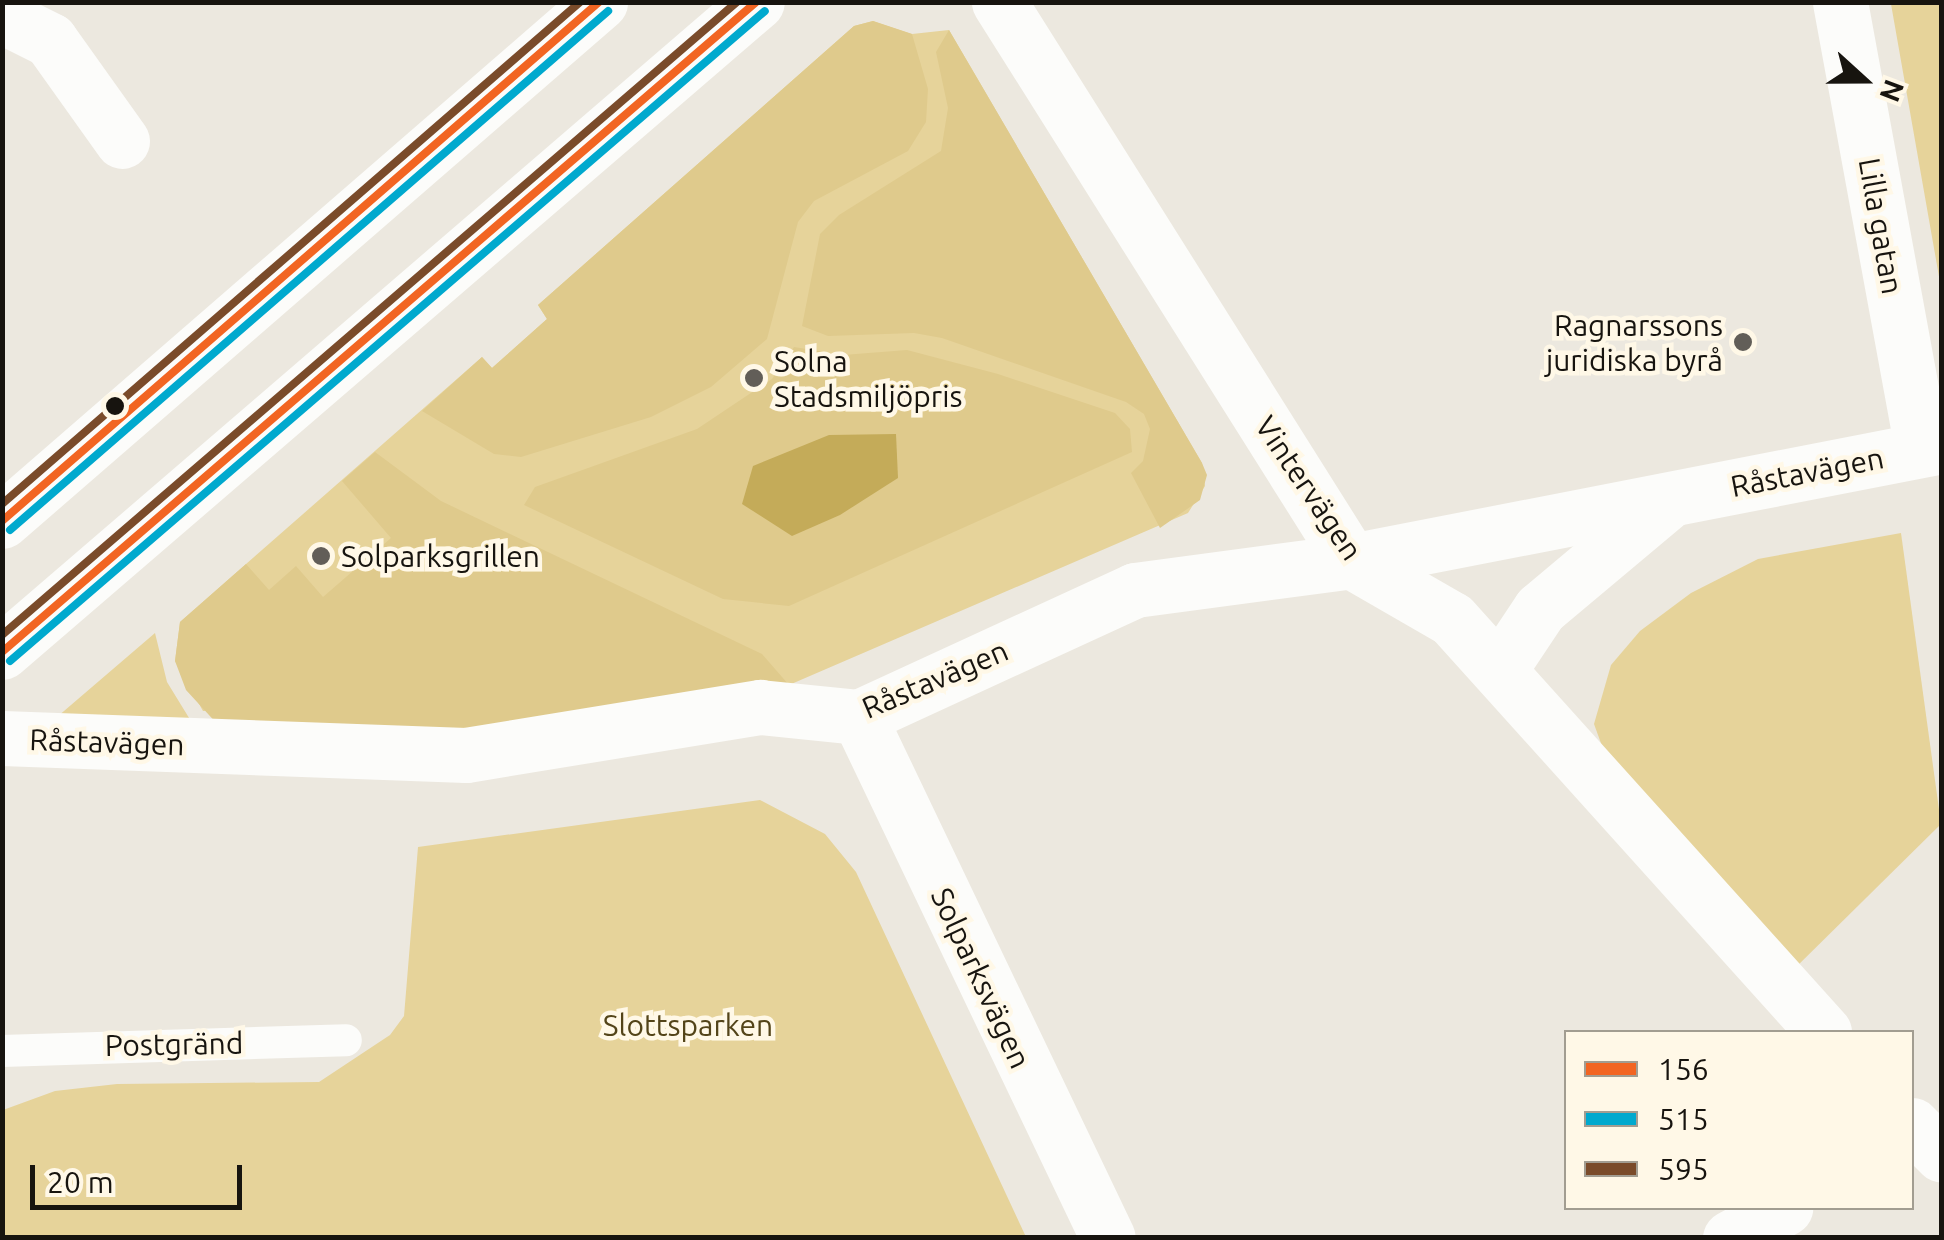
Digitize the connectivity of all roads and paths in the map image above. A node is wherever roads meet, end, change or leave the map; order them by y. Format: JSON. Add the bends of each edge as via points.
{"nodes":[{"id":1,"x":600,"y":2,"type":"edge"},
{"id":2,"x":757,"y":2,"type":"edge"},
{"id":3,"x":999,"y":2,"type":"edge"},
{"id":4,"x":1840,"y":2,"type":"edge"},
{"id":5,"x":2,"y":16,"type":"edge"},
{"id":6,"x":122,"y":141,"type":"dead end"},
{"id":7,"x":1932,"y":448,"type":"edge"},
{"id":8,"x":1672,"y":498,"type":"junction"},
{"id":9,"x":2,"y":521,"type":"edge"},
{"id":10,"x":1351,"y":561,"type":"junction"},
{"id":11,"x":2,"y":652,"type":"edge"},
{"id":12,"x":1500,"y":669,"type":"junction"},
{"id":13,"x":859,"y":716,"type":"junction"},
{"id":14,"x":2,"y":738,"type":"edge"},
{"id":15,"x":1822,"y":1030,"type":"edge"},
{"id":16,"x":346,"y":1040,"type":"dead end"},
{"id":17,"x":2,"y":1050,"type":"edge"},
{"id":18,"x":1781,"y":1210,"type":"edge"},
{"id":19,"x":1108,"y":1238,"type":"edge"},
{"id":20,"x":1730,"y":1238,"type":"edge"}],
"edges":[{"from":1,"to":9,"type":"street"},
{"from":2,"to":11,"type":"street"},
{"from":3,"to":10,"type":"street","name":"Vintervägen"},
{"from":4,"to":7,"type":"street","name":"Lilla gatan"},
{"from":5,"to":6,"type":"street","via":[[50,40]]},
{"from":7,"to":8,"type":"street","name":"Råstavägen"},
{"from":8,"to":10,"type":"street","name":"Råstavägen"},
{"from":8,"to":12,"type":"street","name":"Råstavägen","via":[[1540,609]]},
{"from":10,"to":12,"type":"street","name":"Vintervägen","via":[[1452,619]]},
{"from":10,"to":13,"type":"street","name":"Råstavägen","via":[[1135,590]]},
{"from":12,"to":15,"type":"street","name":"Vintervägen"},
{"from":13,"to":14,"type":"street","name":"Råstavägen","via":[[760,707],[466,756]]},
{"from":13,"to":19,"type":"street","name":"Solparksvägen"},
{"from":16,"to":17,"type":"lane","name":"Postgränd"},
{"from":18,"to":20,"type":"street"}]}
